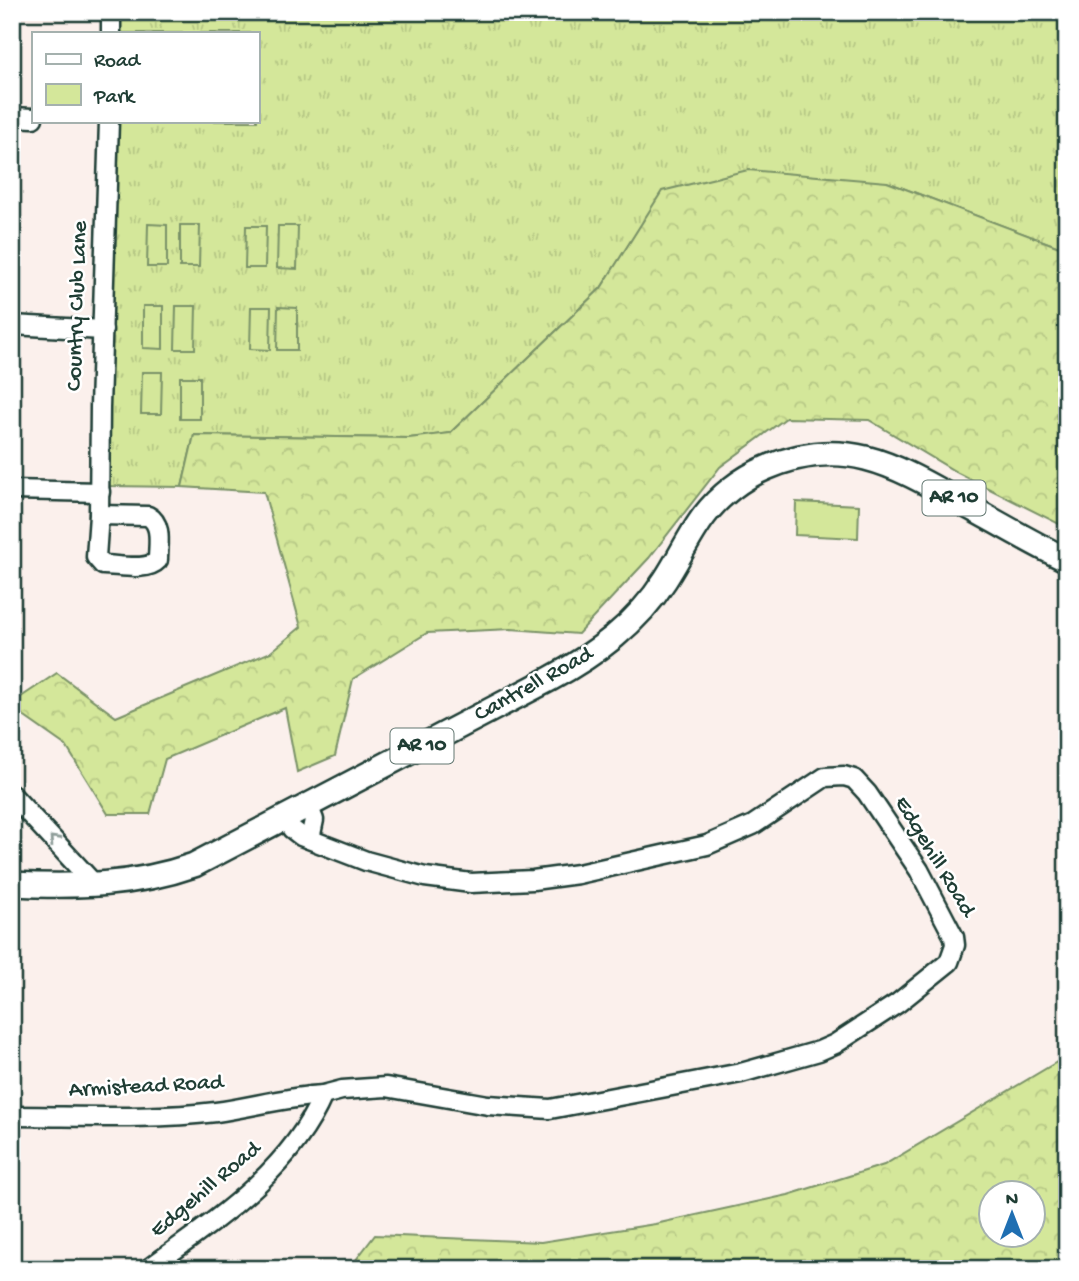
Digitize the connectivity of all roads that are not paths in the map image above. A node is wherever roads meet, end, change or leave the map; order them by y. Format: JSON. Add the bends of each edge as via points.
{"nodes":[{"id":1,"x":111,"y":12,"type":"edge"},
{"id":2,"x":111,"y":32,"type":"edge"},
{"id":3,"x":12,"y":117,"type":"edge"},
{"id":4,"x":32,"y":118,"type":"edge"},
{"id":5,"x":109,"y":122,"type":"edge"},
{"id":6,"x":12,"y":325,"type":"edge"},
{"id":7,"x":103,"y":330,"type":"junction"},
{"id":8,"x":12,"y":489,"type":"edge"},
{"id":9,"x":100,"y":492,"type":"junction"},
{"id":10,"x":99,"y":514,"type":"dead end"},
{"id":11,"x":1067,"y":560,"type":"edge"},
{"id":12,"x":12,"y":795,"type":"edge"},
{"id":13,"x":308,"y":805,"type":"junction"},
{"id":14,"x":285,"y":818,"type":"junction"},
{"id":15,"x":310,"y":839,"type":"junction"},
{"id":16,"x":12,"y":884,"type":"edge"},
{"id":17,"x":95,"y":886,"type":"junction"},
{"id":18,"x":323,"y":1095,"type":"junction"},
{"id":19,"x":12,"y":1116,"type":"edge"},
{"id":20,"x":148,"y":1269,"type":"edge"}],
"edges":[{"from":1,"to":2,"type":"street"},
{"from":3,"to":4,"type":"street"},
{"from":5,"to":7,"type":"street","name":"Country Club Lane"},
{"from":6,"to":7,"type":"street"},
{"from":7,"to":9,"type":"street","name":"Country Club Lane"},
{"from":8,"to":9,"type":"street"},
{"from":9,"to":10,"type":"street","name":"Country Club Lane"},
{"from":11,"to":13,"type":"main road","name":"Cantrell Road","number":"AR 10","via":[[892,465],[859,456],[800,456],[741,482],[704,516],[646,606],[605,645],[550,679]]},
{"from":17,"to":12,"type":"street","one_way":true},
{"from":13,"to":14,"type":"main road","name":"Cantrell Road","number":"AR 10"},
{"from":13,"to":15,"type":"street","via":[[314,820]]},
{"from":14,"to":15,"type":"street","name":"Edgehill Road","via":[[296,832]]},
{"from":14,"to":17,"type":"main road","name":"Cantrell Road","number":"AR 10","via":[[194,865],[145,880]]},
{"from":15,"to":18,"type":"street","name":"Edgehill Road","via":[[366,861],[436,879],[471,883],[533,880],[707,845],[753,825],[825,777],[841,775],[854,779],[867,793],[929,887],[955,945],[949,962],[924,984],[835,1044],[741,1073],[550,1109],[488,1105],[386,1087]]},
{"from":16,"to":17,"type":"main road","name":"Cantrell Road","number":"AR 10"},
{"from":18,"to":19,"type":"street","name":"Armistead Road","via":[[217,1112]]},
{"from":18,"to":20,"type":"street","name":"Edgehill Road","via":[[306,1129],[273,1169]]}]}
